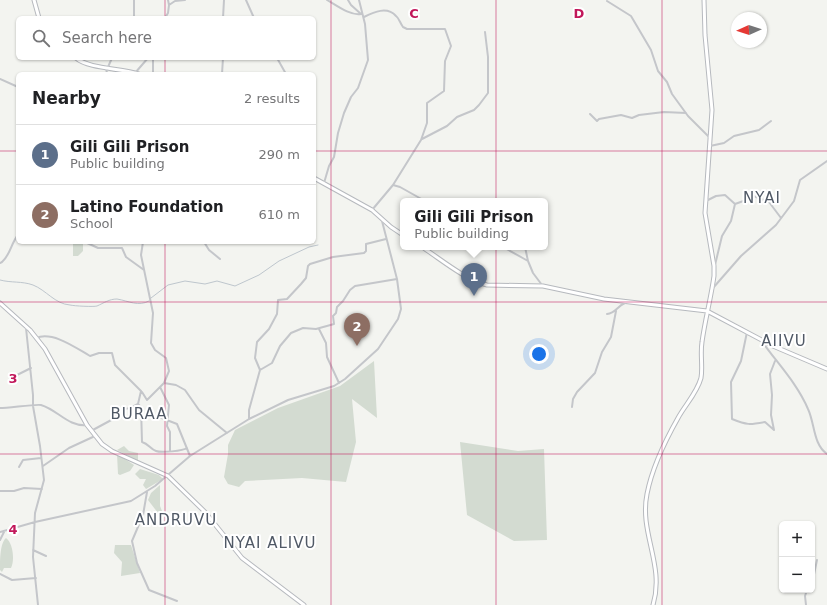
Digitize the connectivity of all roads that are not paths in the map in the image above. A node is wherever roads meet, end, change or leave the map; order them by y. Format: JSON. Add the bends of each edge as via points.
{"nodes":[{"id":1,"x":34,"y":0,"type":"edge"},
{"id":2,"x":134,"y":0,"type":"edge"},
{"id":3,"x":168,"y":0,"type":"edge"},
{"id":4,"x":185,"y":0,"type":"edge"},
{"id":5,"x":224,"y":0,"type":"edge"},
{"id":6,"x":246,"y":0,"type":"edge"},
{"id":7,"x":327,"y":0,"type":"edge"},
{"id":8,"x":348,"y":0,"type":"edge"},
{"id":9,"x":359,"y":0,"type":"edge"},
{"id":10,"x":704,"y":0,"type":"edge"},
{"id":11,"x":607,"y":1,"type":"dead end"},
{"id":12,"x":169,"y":5,"type":"junction"},
{"id":13,"x":362,"y":15,"type":"junction"},
{"id":14,"x":38,"y":16,"type":"edge"},
{"id":15,"x":134,"y":16,"type":"edge"},
{"id":16,"x":166,"y":16,"type":"edge"},
{"id":17,"x":223,"y":16,"type":"edge"},
{"id":18,"x":253,"y":16,"type":"edge"},
{"id":19,"x":485,"y":32,"type":"dead end"},
{"id":20,"x":79,"y":60,"type":"edge"},
{"id":21,"x":111,"y":60,"type":"edge"},
{"id":22,"x":146,"y":60,"type":"edge"},
{"id":23,"x":153,"y":60,"type":"edge"},
{"id":24,"x":223,"y":60,"type":"edge"},
{"id":25,"x":278,"y":60,"type":"edge"},
{"id":26,"x":107,"y":67,"type":"junction"},
{"id":27,"x":107,"y":72,"type":"edge"},
{"id":28,"x":135,"y":72,"type":"joint"},
{"id":29,"x":154,"y":72,"type":"edge"},
{"id":30,"x":222,"y":72,"type":"edge"},
{"id":31,"x":285,"y":72,"type":"edge"},
{"id":32,"x":0,"y":79,"type":"edge"},
{"id":33,"x":16,"y":86,"type":"edge"},
{"id":34,"x":686,"y":113,"type":"junction"},
{"id":35,"x":590,"y":114,"type":"dead end"},
{"id":36,"x":771,"y":120,"type":"dead end"},
{"id":37,"x":710,"y":138,"type":"junction"},
{"id":38,"x":422,"y":140,"type":"junction"},
{"id":39,"x":710,"y":146,"type":"junction"},
{"id":40,"x":827,"y":161,"type":"edge"},
{"id":41,"x":316,"y":179,"type":"edge"},
{"id":42,"x":324,"y":183,"type":"junction"},
{"id":43,"x":393,"y":185,"type":"junction"},
{"id":44,"x":420,"y":198,"type":"edge"},
{"id":45,"x":706,"y":201,"type":"junction"},
{"id":46,"x":735,"y":204,"type":"junction"},
{"id":47,"x":372,"y":210,"type":"junction"},
{"id":48,"x":782,"y":218,"type":"junction"},
{"id":49,"x":382,"y":221,"type":"junction"},
{"id":50,"x":400,"y":233,"type":"edge"},
{"id":51,"x":16,"y":238,"type":"edge"},
{"id":52,"x":386,"y":238,"type":"junction"},
{"id":53,"x":89,"y":244,"type":"edge"},
{"id":54,"x":143,"y":244,"type":"edge"},
{"id":55,"x":205,"y":244,"type":"edge"},
{"id":56,"x":427,"y":250,"type":"edge"},
{"id":57,"x":508,"y":250,"type":"edge"},
{"id":58,"x":526,"y":250,"type":"edge"},
{"id":59,"x":220,"y":259,"type":"dead end"},
{"id":60,"x":528,"y":261,"type":"junction"},
{"id":61,"x":0,"y":263,"type":"edge"},
{"id":62,"x":714,"y":266,"type":"junction"},
{"id":63,"x":145,"y":270,"type":"junction"},
{"id":64,"x":397,"y":278,"type":"junction"},
{"id":65,"x":542,"y":286,"type":"junction"},
{"id":66,"x":712,"y":289,"type":"junction"},
{"id":67,"x":626,"y":302,"type":"junction"},
{"id":68,"x":0,"y":303,"type":"edge"},
{"id":69,"x":616,"y":311,"type":"junction"},
{"id":70,"x":707,"y":311,"type":"junction"},
{"id":71,"x":607,"y":314,"type":"dead end"},
{"id":72,"x":26,"y":328,"type":"junction"},
{"id":73,"x":318,"y":329,"type":"junction"},
{"id":74,"x":747,"y":332,"type":"junction"},
{"id":75,"x":36,"y":338,"type":"junction"},
{"id":76,"x":761,"y":340,"type":"junction"},
{"id":77,"x":776,"y":361,"type":"junction"},
{"id":78,"x":31,"y":368,"type":"junction"},
{"id":79,"x":827,"y":369,"type":"edge"},
{"id":80,"x":260,"y":370,"type":"junction"},
{"id":81,"x":9,"y":381,"type":"dead end"},
{"id":82,"x":164,"y":383,"type":"junction"},
{"id":83,"x":339,"y":383,"type":"junction"},
{"id":84,"x":160,"y":388,"type":"junction"},
{"id":85,"x":141,"y":391,"type":"junction"},
{"id":86,"x":138,"y":404,"type":"junction"},
{"id":87,"x":33,"y":406,"type":"junction"},
{"id":88,"x":572,"y":407,"type":"dead end"},
{"id":89,"x":0,"y":408,"type":"edge"},
{"id":90,"x":159,"y":417,"type":"dead end"},
{"id":91,"x":249,"y":419,"type":"junction"},
{"id":92,"x":168,"y":420,"type":"junction"},
{"id":93,"x":87,"y":425,"type":"junction"},
{"id":94,"x":92,"y":431,"type":"junction"},
{"id":95,"x":227,"y":433,"type":"junction"},
{"id":96,"x":95,"y":436,"type":"junction"},
{"id":97,"x":187,"y":448,"type":"junction"},
{"id":98,"x":170,"y":450,"type":"junction"},
{"id":99,"x":827,"y":454,"type":"edge"},
{"id":100,"x":190,"y":456,"type":"junction"},
{"id":101,"x":42,"y":458,"type":"junction"},
{"id":102,"x":42,"y":466,"type":"junction"},
{"id":103,"x":19,"y":467,"type":"dead end"},
{"id":104,"x":168,"y":476,"type":"junction"},
{"id":105,"x":42,"y":489,"type":"junction"},
{"id":106,"x":0,"y":491,"type":"edge"},
{"id":107,"x":147,"y":492,"type":"junction"},
{"id":108,"x":35,"y":522,"type":"junction"},
{"id":109,"x":4,"y":531,"type":"junction"},
{"id":110,"x":0,"y":532,"type":"edge"},
{"id":111,"x":0,"y":540,"type":"edge"},
{"id":112,"x":34,"y":550,"type":"junction"},
{"id":113,"x":46,"y":556,"type":"dead end"},
{"id":114,"x":817,"y":560,"type":"dead end"},
{"id":115,"x":815,"y":570,"type":"edge"},
{"id":116,"x":0,"y":574,"type":"edge"},
{"id":117,"x":36,"y":578,"type":"junction"},
{"id":118,"x":806,"y":593,"type":"edge"},
{"id":119,"x":177,"y":601,"type":"dead end"},
{"id":120,"x":38,"y":605,"type":"edge"},
{"id":121,"x":304,"y":605,"type":"edge"},
{"id":122,"x":653,"y":605,"type":"edge"},
{"id":123,"x":806,"y":605,"type":"edge"}],
"edges":[{"from":1,"to":14,"type":"street"},
{"from":2,"to":15,"type":"street"},
{"from":3,"to":12,"type":"street"},
{"from":4,"to":12,"type":"street","via":[[175,1]]},
{"from":5,"to":17,"type":"street"},
{"from":6,"to":18,"type":"street"},
{"from":7,"to":13,"type":"street","via":[[346,11]]},
{"from":8,"to":13,"type":"street"},
{"from":9,"to":13,"type":"street"},
{"from":10,"to":37,"type":"street","via":[[704,35],[712,95]]},
{"from":11,"to":34,"type":"street","via":[[631,16],[651,50],[658,71]]},
{"from":12,"to":16,"type":"street"},
{"from":13,"to":38,"type":"street","via":[[378,10],[392,12],[407,29],[445,29],[451,48],[445,61],[444,89],[427,103],[427,123]]},
{"from":13,"to":42,"type":"street","via":[[367,65],[344,113],[334,156]]},
{"from":19,"to":38,"type":"street","via":[[488,93],[474,110],[457,117],[447,126]]},
{"from":20,"to":26,"type":"street","via":[[86,64]]},
{"from":21,"to":26,"type":"street"},
{"from":22,"to":28,"type":"street"},
{"from":23,"to":29,"type":"street"},
{"from":24,"to":30,"type":"street"},
{"from":25,"to":31,"type":"street"},
{"from":26,"to":27,"type":"street"},
{"from":26,"to":28,"type":"street"},
{"from":32,"to":33,"type":"street"},
{"from":34,"to":35,"type":"street","via":[[664,112],[632,118],[615,116],[597,121]]},
{"from":34,"to":37,"type":"street"},
{"from":36,"to":39,"type":"street","via":[[759,130]]},
{"from":37,"to":39,"type":"street"},
{"from":38,"to":43,"type":"street"},
{"from":39,"to":45,"type":"street"},
{"from":40,"to":48,"type":"street","via":[[800,180],[795,198]]},
{"from":41,"to":42,"type":"street"},
{"from":42,"to":47,"type":"street"},
{"from":43,"to":44,"type":"street"},
{"from":43,"to":47,"type":"street"},
{"from":45,"to":46,"type":"street","via":[[726,195]]},
{"from":45,"to":62,"type":"street","via":[[706,226]]},
{"from":46,"to":48,"type":"street","via":[[749,199],[751,195],[769,202]]},
{"from":46,"to":62,"type":"street","via":[[731,221],[722,236]]},
{"from":47,"to":49,"type":"street"},
{"from":48,"to":66,"type":"street","via":[[741,256]]},
{"from":49,"to":50,"type":"street"},
{"from":49,"to":52,"type":"street"},
{"from":51,"to":61,"type":"street","via":[[10,253]]},
{"from":52,"to":64,"type":"street"},
{"from":52,"to":80,"type":"street","via":[[366,244],[364,253],[333,257],[308,266],[304,280],[287,299],[279,300],[278,314],[257,342],[255,358]]},
{"from":53,"to":63,"type":"street","via":[[98,248],[122,248],[128,259]]},
{"from":54,"to":63,"type":"street","via":[[141,255]]},
{"from":55,"to":59,"type":"street"},
{"from":56,"to":65,"type":"street","via":[[479,283],[494,286]]},
{"from":57,"to":60,"type":"street"},
{"from":58,"to":60,"type":"street"},
{"from":60,"to":65,"type":"street"},
{"from":62,"to":66,"type":"street"},
{"from":63,"to":82,"type":"street","via":[[153,313],[151,343],[166,357],[169,371]]},
{"from":64,"to":73,"type":"street","via":[[353,288],[337,307],[333,316],[334,324]]},
{"from":64,"to":83,"type":"street","via":[[401,302],[398,319],[378,349]]},
{"from":65,"to":67,"type":"street"},
{"from":66,"to":70,"type":"street"},
{"from":67,"to":69,"type":"street"},
{"from":67,"to":70,"type":"street"},
{"from":68,"to":72,"type":"street"},
{"from":69,"to":71,"type":"street"},
{"from":69,"to":88,"type":"street","via":[[611,336],[594,375],[575,396]]},
{"from":70,"to":74,"type":"street"},
{"from":70,"to":122,"type":"street","via":[[702,344],[701,378],[658,459],[647,494],[648,537],[657,574]]},
{"from":72,"to":75,"type":"street"},
{"from":72,"to":78,"type":"street"},
{"from":73,"to":80,"type":"street","via":[[303,328],[288,335],[272,363]]},
{"from":73,"to":83,"type":"street","via":[[326,343],[327,357]]},
{"from":74,"to":76,"type":"street"},
{"from":74,"to":77,"type":"street","via":[[742,361],[731,382],[732,419],[745,425],[765,422],[774,430],[770,374]]},
{"from":75,"to":85,"type":"street","via":[[54,338],[90,356],[101,352],[112,353],[115,365]]},
{"from":75,"to":93,"type":"street","via":[[52,359]]},
{"from":76,"to":77,"type":"street"},
{"from":76,"to":79,"type":"street"},
{"from":77,"to":99,"type":"street","via":[[798,389],[812,418],[818,444]]},
{"from":78,"to":81,"type":"street"},
{"from":78,"to":87,"type":"street"},
{"from":80,"to":91,"type":"street"},
{"from":82,"to":84,"type":"street"},
{"from":82,"to":95,"type":"street","via":[[176,385],[184,390],[199,410]]},
{"from":83,"to":91,"type":"street","via":[[288,400]]},
{"from":84,"to":85,"type":"street","via":[[147,400]]},
{"from":84,"to":92,"type":"street","via":[[168,402]]},
{"from":85,"to":86,"type":"street"},
{"from":86,"to":94,"type":"street","via":[[119,410],[115,418]]},
{"from":86,"to":98,"type":"street","via":[[141,410],[142,442],[156,452]]},
{"from":87,"to":89,"type":"street"},
{"from":87,"to":93,"type":"street","via":[[43,406],[70,422]]},
{"from":87,"to":101,"type":"street"},
{"from":90,"to":92,"type":"street"},
{"from":91,"to":95,"type":"street"},
{"from":92,"to":97,"type":"street","via":[[177,424]]},
{"from":92,"to":98,"type":"street"},
{"from":93,"to":94,"type":"street"},
{"from":94,"to":96,"type":"street"},
{"from":95,"to":100,"type":"street"},
{"from":96,"to":102,"type":"street","via":[[69,448]]},
{"from":96,"to":104,"type":"street","via":[[112,451]]},
{"from":97,"to":98,"type":"street"},
{"from":97,"to":100,"type":"street"},
{"from":100,"to":104,"type":"street"},
{"from":101,"to":102,"type":"street"},
{"from":101,"to":103,"type":"street","via":[[23,460]]},
{"from":102,"to":105,"type":"street"},
{"from":104,"to":107,"type":"street"},
{"from":104,"to":121,"type":"street","via":[[205,512],[242,558]]},
{"from":105,"to":106,"type":"street"},
{"from":105,"to":108,"type":"street","via":[[36,507]]},
{"from":107,"to":108,"type":"street","via":[[123,504],[98,507]]},
{"from":107,"to":119,"type":"street","via":[[143,515],[132,539],[135,557],[149,590]]},
{"from":108,"to":109,"type":"street"},
{"from":108,"to":112,"type":"street"},
{"from":109,"to":110,"type":"street"},
{"from":109,"to":111,"type":"street"},
{"from":112,"to":113,"type":"street"},
{"from":112,"to":117,"type":"street"},
{"from":114,"to":115,"type":"street"},
{"from":116,"to":117,"type":"street","via":[[12,580]]},
{"from":117,"to":120,"type":"street"},
{"from":118,"to":123,"type":"street"}]}
